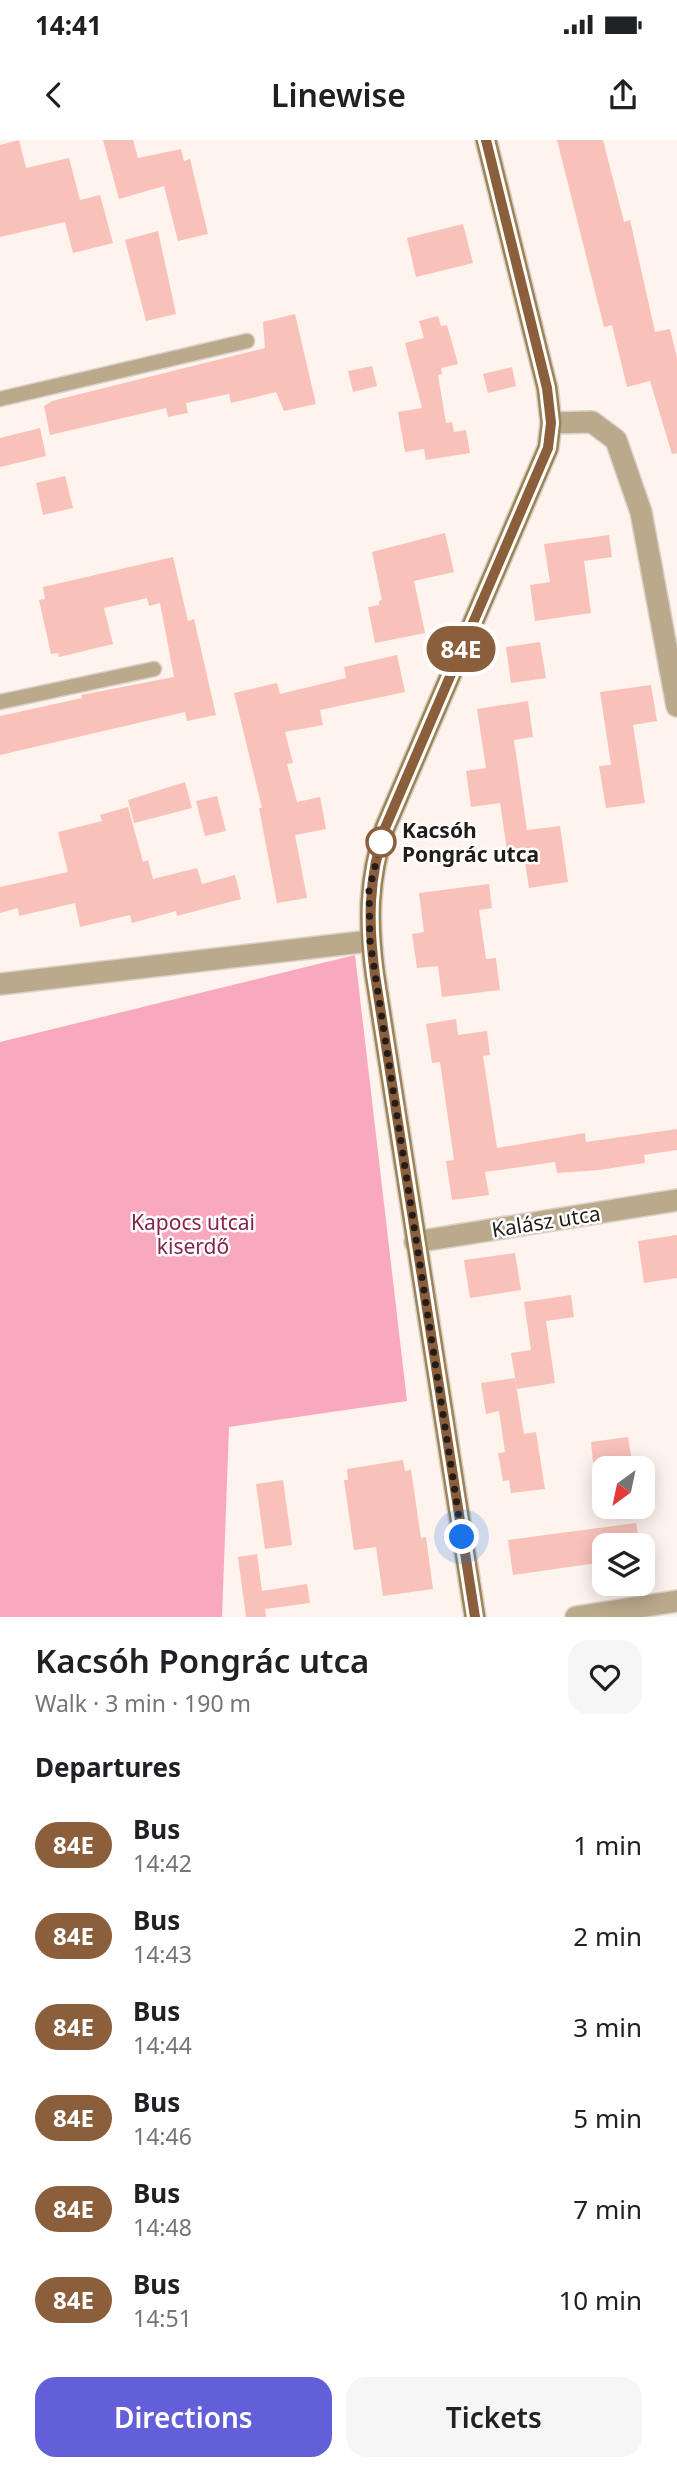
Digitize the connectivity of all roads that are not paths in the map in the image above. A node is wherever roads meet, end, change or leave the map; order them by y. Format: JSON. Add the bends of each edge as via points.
{"nodes":[{"id":1,"x":486,"y":140,"type":"edge"},
{"id":2,"x":247,"y":341,"type":"dead end"},
{"id":3,"x":0,"y":399,"type":"edge"},
{"id":4,"x":551,"y":423,"type":"junction"},
{"id":5,"x":154,"y":669,"type":"dead end"},
{"id":6,"x":0,"y":702,"type":"edge"},
{"id":7,"x":677,"y":706,"type":"edge"},
{"id":8,"x":370,"y":941,"type":"junction"},
{"id":9,"x":0,"y":984,"type":"edge"},
{"id":10,"x":677,"y":1200,"type":"edge"},
{"id":11,"x":415,"y":1242,"type":"junction"},
{"id":12,"x":677,"y":1601,"type":"edge"},
{"id":13,"x":475,"y":1617,"type":"edge"},
{"id":14,"x":576,"y":1617,"type":"edge"}],
"edges":[{"from":1,"to":4,"type":"street","via":[[547,388]]},
{"from":2,"to":3,"type":"lane"},
{"from":4,"to":7,"type":"street","via":[[592,422],[616,440],[640,512]]},
{"from":4,"to":8,"type":"street","via":[[548,448],[385,828],[369,891]]},
{"from":5,"to":6,"type":"lane"},
{"from":8,"to":9,"type":"street"},
{"from":8,"to":11,"type":"street"},
{"from":10,"to":11,"type":"street","name":"Kalász utca"},
{"from":11,"to":13,"type":"street"},
{"from":12,"to":14,"type":"street"}]}
